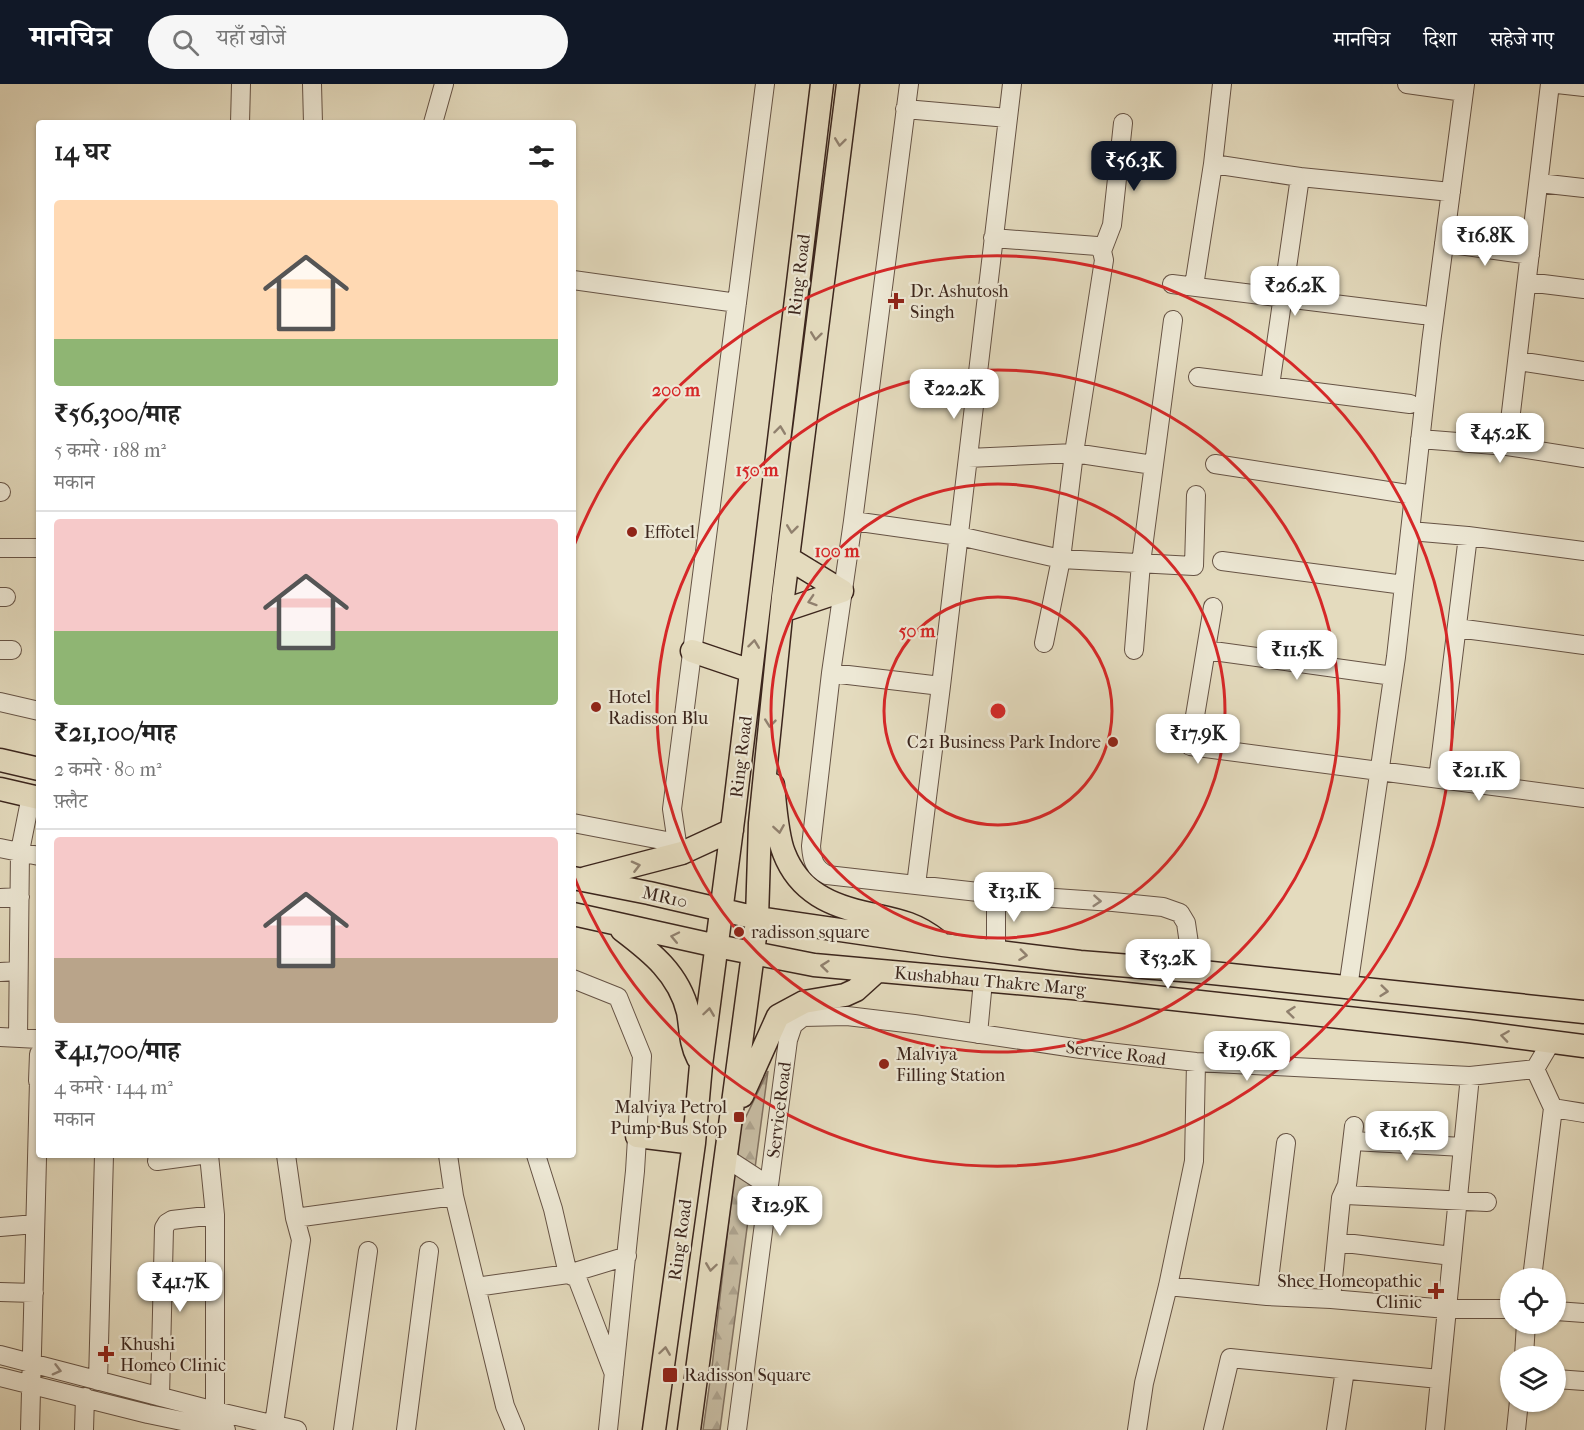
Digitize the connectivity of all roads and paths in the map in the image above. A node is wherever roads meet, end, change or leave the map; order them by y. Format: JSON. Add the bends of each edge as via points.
{"nodes":[{"id":1,"x":241,"y":84,"type":"edge"},
{"id":2,"x":312,"y":84,"type":"edge"},
{"id":3,"x":444,"y":84,"type":"edge"},
{"id":4,"x":765,"y":84,"type":"edge"},
{"id":5,"x":822,"y":84,"type":"edge"},
{"id":6,"x":848,"y":84,"type":"edge"},
{"id":7,"x":909,"y":84,"type":"edge"},
{"id":8,"x":1012,"y":84,"type":"edge"},
{"id":9,"x":1217,"y":84,"type":"edge"},
{"id":10,"x":1407,"y":84,"type":"edge"},
{"id":11,"x":1550,"y":84,"type":"edge"},
{"id":12,"x":1557,"y":84,"type":"edge"},
{"id":13,"x":1584,"y":87,"type":"edge"},
{"id":14,"x":1465,"y":88,"type":"edge"},
{"id":15,"x":905,"y":109,"type":"junction"},
{"id":16,"x":1008,"y":118,"type":"junction"},
{"id":17,"x":240,"y":120,"type":"edge"},
{"id":18,"x":313,"y":120,"type":"edge"},
{"id":19,"x":435,"y":120,"type":"edge"},
{"id":20,"x":1123,"y":123,"type":"dead end"},
{"id":21,"x":1213,"y":164,"type":"junction"},
{"id":22,"x":1300,"y":177,"type":"junction"},
{"id":23,"x":1539,"y":183,"type":"junction"},
{"id":24,"x":1584,"y":188,"type":"edge"},
{"id":25,"x":1451,"y":192,"type":"junction"},
{"id":26,"x":993,"y":238,"type":"junction"},
{"id":27,"x":1444,"y":243,"type":"junction"},
{"id":28,"x":1102,"y":251,"type":"junction"},
{"id":29,"x":1530,"y":255,"type":"junction"},
{"id":30,"x":576,"y":280,"type":"edge"},
{"id":31,"x":1527,"y":282,"type":"junction"},
{"id":32,"x":1172,"y":284,"type":"dead end"},
{"id":33,"x":1194,"y":286,"type":"junction"},
{"id":34,"x":1584,"y":289,"type":"edge"},
{"id":35,"x":1283,"y":297,"type":"junction"},
{"id":36,"x":737,"y":303,"type":"junction"},
{"id":37,"x":1423,"y":315,"type":"dead end"},
{"id":38,"x":1173,"y":320,"type":"dead end"},
{"id":39,"x":1518,"y":361,"type":"junction"},
{"id":40,"x":1584,"y":370,"type":"edge"},
{"id":41,"x":1198,"y":377,"type":"dead end"},
{"id":42,"x":1270,"y":386,"type":"junction"},
{"id":43,"x":1410,"y":404,"type":"dead end"},
{"id":44,"x":1420,"y":439,"type":"junction"},
{"id":45,"x":1507,"y":446,"type":"junction"},
{"id":46,"x":1074,"y":453,"type":"junction"},
{"id":47,"x":968,"y":458,"type":"junction"},
{"id":48,"x":1584,"y":458,"type":"edge"},
{"id":49,"x":1215,"y":464,"type":"dead end"},
{"id":50,"x":1153,"y":465,"type":"junction"},
{"id":51,"x":1196,"y":495,"type":"dead end"},
{"id":52,"x":1414,"y":495,"type":"junction"},
{"id":53,"x":852,"y":521,"type":"junction"},
{"id":54,"x":1410,"y":531,"type":"junction"},
{"id":55,"x":958,"y":536,"type":"junction"},
{"id":56,"x":1468,"y":536,"type":"junction"},
{"id":57,"x":0,"y":548,"type":"edge"},
{"id":58,"x":36,"y":548,"type":"edge"},
{"id":59,"x":1584,"y":551,"type":"edge"},
{"id":60,"x":788,"y":558,"type":"junction"},
{"id":61,"x":1060,"y":559,"type":"junction"},
{"id":62,"x":1222,"y":561,"type":"dead end"},
{"id":63,"x":1141,"y":563,"type":"junction"},
{"id":64,"x":1404,"y":585,"type":"junction"},
{"id":65,"x":842,"y":591,"type":"junction"},
{"id":66,"x":1214,"y":607,"type":"dead end"},
{"id":67,"x":782,"y":611,"type":"junction"},
{"id":68,"x":1457,"y":628,"type":"junction"},
{"id":69,"x":1044,"y":643,"type":"dead end"},
{"id":70,"x":1584,"y":645,"type":"edge"},
{"id":71,"x":1134,"y":650,"type":"dead end"},
{"id":72,"x":1206,"y":650,"type":"junction"},
{"id":73,"x":692,"y":651,"type":"junction"},
{"id":74,"x":751,"y":671,"type":"junction"},
{"id":75,"x":831,"y":673,"type":"junction"},
{"id":76,"x":1393,"y":676,"type":"junction"},
{"id":77,"x":941,"y":686,"type":"junction"},
{"id":78,"x":0,"y":702,"type":"edge"},
{"id":79,"x":36,"y":710,"type":"edge"},
{"id":80,"x":768,"y":751,"type":"junction"},
{"id":81,"x":0,"y":760,"type":"edge"},
{"id":82,"x":36,"y":768,"type":"edge"},
{"id":83,"x":1379,"y":771,"type":"junction"},
{"id":84,"x":1438,"y":779,"type":"junction"},
{"id":85,"x":0,"y":789,"type":"edge"},
{"id":86,"x":35,"y":797,"type":"edge"},
{"id":87,"x":1584,"y":798,"type":"edge"},
{"id":88,"x":576,"y":824,"type":"edge"},
{"id":89,"x":732,"y":830,"type":"junction"},
{"id":90,"x":0,"y":848,"type":"edge"},
{"id":91,"x":680,"y":848,"type":"junction"},
{"id":92,"x":21,"y":851,"type":"junction"},
{"id":93,"x":36,"y":855,"type":"edge"},
{"id":94,"x":576,"y":879,"type":"edge"},
{"id":95,"x":916,"y":885,"type":"junction"},
{"id":96,"x":996,"y":894,"type":"junction"},
{"id":97,"x":21,"y":897,"type":"junction"},
{"id":98,"x":0,"y":898,"type":"edge"},
{"id":99,"x":722,"y":910,"type":"junction"},
{"id":100,"x":576,"y":915,"type":"edge"},
{"id":101,"x":757,"y":918,"type":"junction"},
{"id":102,"x":615,"y":925,"type":"junction"},
{"id":103,"x":943,"y":945,"type":"junction"},
{"id":104,"x":717,"y":946,"type":"junction"},
{"id":105,"x":996,"y":951,"type":"junction"},
{"id":106,"x":753,"y":954,"type":"junction"},
{"id":107,"x":18,"y":971,"type":"junction"},
{"id":108,"x":877,"y":971,"type":"junction"},
{"id":109,"x":1193,"y":971,"type":"junction"},
{"id":110,"x":0,"y":972,"type":"edge"},
{"id":111,"x":576,"y":980,"type":"edge"},
{"id":112,"x":984,"y":981,"type":"junction"},
{"id":113,"x":1348,"y":987,"type":"junction"},
{"id":114,"x":1584,"y":1012,"type":"edge"},
{"id":115,"x":978,"y":1034,"type":"junction"},
{"id":116,"x":9,"y":1038,"type":"edge"},
{"id":117,"x":36,"y":1039,"type":"edge"},
{"id":118,"x":788,"y":1040,"type":"joint"},
{"id":119,"x":1551,"y":1042,"type":"junction"},
{"id":120,"x":1584,"y":1046,"type":"edge"},
{"id":121,"x":1196,"y":1062,"type":"junction"},
{"id":122,"x":701,"y":1065,"type":"junction"},
{"id":123,"x":1535,"y":1069,"type":"junction"},
{"id":124,"x":1470,"y":1076,"type":"junction"},
{"id":125,"x":1553,"y":1108,"type":"junction"},
{"id":126,"x":1584,"y":1113,"type":"edge"},
{"id":127,"x":730,"y":1122,"type":"junction"},
{"id":128,"x":637,"y":1136,"type":"junction"},
{"id":129,"x":694,"y":1143,"type":"junction"},
{"id":130,"x":1286,"y":1143,"type":"dead end"},
{"id":131,"x":1462,"y":1147,"type":"junction"},
{"id":132,"x":37,"y":1158,"type":"edge"},
{"id":133,"x":104,"y":1158,"type":"edge"},
{"id":134,"x":179,"y":1158,"type":"edge"},
{"id":135,"x":209,"y":1158,"type":"edge"},
{"id":136,"x":286,"y":1158,"type":"edge"},
{"id":137,"x":448,"y":1158,"type":"edge"},
{"id":138,"x":537,"y":1158,"type":"edge"},
{"id":139,"x":726,"y":1158,"type":"junction"},
{"id":140,"x":157,"y":1161,"type":"dead end"},
{"id":141,"x":769,"y":1186,"type":"junction"},
{"id":142,"x":454,"y":1196,"type":"junction"},
{"id":143,"x":1341,"y":1198,"type":"junction"},
{"id":144,"x":1457,"y":1200,"type":"junction"},
{"id":145,"x":1487,"y":1202,"type":"dead end"},
{"id":146,"x":215,"y":1215,"type":"junction"},
{"id":147,"x":295,"y":1218,"type":"junction"},
{"id":148,"x":35,"y":1224,"type":"junction"},
{"id":149,"x":0,"y":1227,"type":"edge"},
{"id":150,"x":1337,"y":1242,"type":"junction"},
{"id":151,"x":368,"y":1251,"type":"dead end"},
{"id":152,"x":429,"y":1251,"type":"dead end"},
{"id":153,"x":627,"y":1256,"type":"junction"},
{"id":154,"x":1452,"y":1256,"type":"junction"},
{"id":155,"x":1533,"y":1268,"type":"edge"},
{"id":156,"x":568,"y":1274,"type":"junction"},
{"id":157,"x":1168,"y":1286,"type":"junction"},
{"id":158,"x":476,"y":1287,"type":"junction"},
{"id":159,"x":0,"y":1292,"type":"edge"},
{"id":160,"x":34,"y":1293,"type":"junction"},
{"id":161,"x":1267,"y":1296,"type":"junction"},
{"id":162,"x":1331,"y":1299,"type":"junction"},
{"id":163,"x":1447,"y":1309,"type":"junction"},
{"id":164,"x":1500,"y":1309,"type":"edge"},
{"id":165,"x":1566,"y":1312,"type":"edge"},
{"id":166,"x":1584,"y":1313,"type":"edge"},
{"id":167,"x":0,"y":1355,"type":"edge"},
{"id":168,"x":31,"y":1363,"type":"junction"},
{"id":169,"x":1345,"y":1370,"type":"junction"},
{"id":170,"x":0,"y":1377,"type":"edge"},
{"id":171,"x":615,"y":1377,"type":"junction"},
{"id":172,"x":1439,"y":1379,"type":"junction"},
{"id":173,"x":1566,"y":1379,"type":"edge"},
{"id":174,"x":98,"y":1381,"type":"junction"},
{"id":175,"x":1584,"y":1381,"type":"edge"},
{"id":176,"x":31,"y":1385,"type":"junction"},
{"id":177,"x":160,"y":1396,"type":"junction"},
{"id":178,"x":85,"y":1397,"type":"junction"},
{"id":179,"x":215,"y":1411,"type":"junction"},
{"id":180,"x":1518,"y":1412,"type":"edge"},
{"id":181,"x":147,"y":1422,"type":"edge"},
{"id":182,"x":274,"y":1424,"type":"junction"},
{"id":183,"x":30,"y":1430,"type":"edge"},
{"id":184,"x":84,"y":1430,"type":"edge"},
{"id":185,"x":226,"y":1430,"type":"edge"},
{"id":186,"x":297,"y":1430,"type":"edge"},
{"id":187,"x":343,"y":1430,"type":"edge"},
{"id":188,"x":406,"y":1430,"type":"edge"},
{"id":189,"x":515,"y":1430,"type":"edge"},
{"id":190,"x":608,"y":1430,"type":"edge"},
{"id":191,"x":654,"y":1430,"type":"edge"},
{"id":192,"x":688,"y":1430,"type":"edge"},
{"id":193,"x":737,"y":1430,"type":"edge"},
{"id":194,"x":1137,"y":1430,"type":"edge"},
{"id":195,"x":1214,"y":1430,"type":"edge"},
{"id":196,"x":1336,"y":1430,"type":"edge"},
{"id":197,"x":1436,"y":1430,"type":"edge"},
{"id":198,"x":1516,"y":1430,"type":"edge"}],
"edges":[{"from":1,"to":17,"type":"street"},
{"from":2,"to":18,"type":"street"},
{"from":3,"to":19,"type":"street"},
{"from":4,"to":36,"type":"street"},
{"from":74,"to":5,"type":"main road","name":"Ring Road","one_way":true},
{"from":6,"to":60,"type":"main road","name":"Ring Road","one_way":true},
{"from":7,"to":15,"type":"street"},
{"from":8,"to":16,"type":"street"},
{"from":9,"to":21,"type":"street"},
{"from":10,"to":14,"type":"street"},
{"from":11,"to":23,"type":"street"},
{"from":12,"to":13,"type":"street"},
{"from":14,"to":25,"type":"street"},
{"from":15,"to":16,"type":"street"},
{"from":15,"to":53,"type":"street"},
{"from":16,"to":26,"type":"street"},
{"from":20,"to":28,"type":"street","via":[[1112,225]]},
{"from":21,"to":22,"type":"street"},
{"from":21,"to":33,"type":"street"},
{"from":22,"to":25,"type":"street"},
{"from":22,"to":35,"type":"street"},
{"from":23,"to":24,"type":"street"},
{"from":23,"to":29,"type":"street"},
{"from":25,"to":27,"type":"street"},
{"from":26,"to":28,"type":"street","via":[[1097,246]]},
{"from":26,"to":47,"type":"street"},
{"from":27,"to":29,"type":"street"},
{"from":27,"to":44,"type":"street"},
{"from":28,"to":46,"type":"street","via":[[1104,260]]},
{"from":29,"to":31,"type":"street"},
{"from":30,"to":36,"type":"street"},
{"from":31,"to":34,"type":"street"},
{"from":31,"to":39,"type":"street"},
{"from":32,"to":33,"type":"street"},
{"from":33,"to":35,"type":"street"},
{"from":35,"to":37,"type":"street"},
{"from":35,"to":42,"type":"street"},
{"from":36,"to":73,"type":"street"},
{"from":38,"to":50,"type":"street"},
{"from":39,"to":40,"type":"street"},
{"from":39,"to":45,"type":"street"},
{"from":41,"to":42,"type":"street"},
{"from":42,"to":43,"type":"street"},
{"from":44,"to":45,"type":"street"},
{"from":44,"to":52,"type":"street"},
{"from":45,"to":48,"type":"street"},
{"from":46,"to":47,"type":"street"},
{"from":46,"to":50,"type":"street"},
{"from":46,"to":61,"type":"street"},
{"from":47,"to":55,"type":"street"},
{"from":49,"to":52,"type":"street"},
{"from":50,"to":63,"type":"street"},
{"from":51,"to":63,"type":"street","via":[[1194,566]]},
{"from":52,"to":54,"type":"street"},
{"from":53,"to":55,"type":"street"},
{"from":53,"to":65,"type":"street"},
{"from":54,"to":56,"type":"street"},
{"from":54,"to":64,"type":"street"},
{"from":55,"to":61,"type":"street"},
{"from":55,"to":77,"type":"street"},
{"from":56,"to":59,"type":"street"},
{"from":56,"to":68,"type":"street"},
{"from":57,"to":58,"type":"street"},
{"from":60,"to":65,"type":"main road"},
{"from":60,"to":67,"type":"main road","name":"Ring Road"},
{"from":61,"to":63,"type":"street"},
{"from":61,"to":69,"type":"street"},
{"from":62,"to":64,"type":"street"},
{"from":63,"to":71,"type":"street"},
{"from":64,"to":76,"type":"street"},
{"from":65,"to":67,"type":"main road","one_way":true},
{"from":65,"to":75,"type":"street"},
{"from":66,"to":72,"type":"street"},
{"from":67,"to":80,"type":"main road","name":"Ring Road","one_way":true},
{"from":68,"to":70,"type":"street"},
{"from":68,"to":84,"type":"street"},
{"from":72,"to":76,"type":"street"},
{"from":72,"to":83,"type":"street","via":[[1190,746]]},
{"from":73,"to":74,"type":"main road"},
{"from":73,"to":91,"type":"street","via":[[672,809]]},
{"from":74,"to":89,"type":"main road","name":"Ring Road"},
{"from":75,"to":77,"type":"street"},
{"from":75,"to":95,"type":"street","via":[[811,846],[815,866],[827,875]]},
{"from":76,"to":83,"type":"street"},
{"from":77,"to":95,"type":"street"},
{"from":78,"to":79,"type":"street"},
{"from":80,"to":101,"type":"main road","name":"Ring Road","via":[[760,823]]},
{"from":80,"to":103,"type":"main road","one_way":true,"via":[[783,852],[796,878],[823,900],[907,922],[924,929]]},
{"from":81,"to":82,"type":"main road"},
{"from":83,"to":84,"type":"street"},
{"from":83,"to":113,"type":"street"},
{"from":84,"to":87,"type":"street"},
{"from":85,"to":86,"type":"main road"},
{"from":86,"to":92,"type":"street"},
{"from":88,"to":91,"type":"street"},
{"from":89,"to":91,"type":"main road"},
{"from":89,"to":99,"type":"main road","name":"Ring Road"},
{"from":90,"to":92,"type":"street"},
{"from":94,"to":91,"type":"main road","one_way":true},
{"from":92,"to":93,"type":"street"},
{"from":92,"to":97,"type":"street"},
{"from":94,"to":99,"type":"main road","name":"MR10"},
{"from":95,"to":96,"type":"street"},
{"from":96,"to":105,"type":"street"},
{"from":96,"to":109,"type":"street","one_way":true,"via":[[1163,907],[1180,913],[1186,923]]},
{"from":97,"to":98,"type":"street"},
{"from":97,"to":107,"type":"street"},
{"from":99,"to":101,"type":"main road","name":"MR10"},
{"from":99,"to":104,"type":"main road","name":"Ring Road"},
{"from":100,"to":102,"type":"main road","name":"MR10"},
{"from":101,"to":103,"type":"main road","name":"Kushabhau Thakre Marg"},
{"from":101,"to":106,"type":"main road","name":"Ring Road"},
{"from":104,"to":102,"type":"main road","name":"MR10","one_way":true},
{"from":102,"to":122,"type":"main road","via":[[652,953],[681,992],[692,1047]]},
{"from":103,"to":105,"type":"main road","name":"Kushabhau Thakre Marg"},
{"from":104,"to":106,"type":"main road","name":"MR10"},
{"from":122,"to":104,"type":"main road","name":"Ring Road","one_way":true},
{"from":105,"to":109,"type":"main road","name":"Kushabhau Thakre Marg","one_way":true},
{"from":108,"to":106,"type":"main road","name":"Kushabhau Thakre Marg","one_way":true},
{"from":106,"to":127,"type":"main road","name":"Ring Road"},
{"from":107,"to":110,"type":"street"},
{"from":107,"to":116,"type":"street"},
{"from":108,"to":112,"type":"main road","name":"Kushabhau Thakre Marg"},
{"from":108,"to":127,"type":"main road","via":[[856,990],[804,1002],[778,1016]]},
{"from":109,"to":113,"type":"main road","name":"Kushabhau Thakre Marg"},
{"from":111,"to":128,"type":"street","via":[[618,997],[642,1056]]},
{"from":112,"to":115,"type":"street"},
{"from":119,"to":112,"type":"main road","name":"Kushabhau Thakre Marg","one_way":true,"via":[[1468,1030]]},
{"from":113,"to":114,"type":"main road","name":"Kushabhau Thakre Marg","one_way":true},
{"from":115,"to":118,"type":"street","name":"Service Road","via":[[847,1016],[804,1017],[793,1025]]},
{"from":115,"to":121,"type":"street","name":"Service Road"},
{"from":116,"to":117,"type":"street"},
{"from":118,"to":141,"type":"street","name":"ServiceRoad"},
{"from":119,"to":120,"type":"main road","name":"Kushabhau Thakre Marg"},
{"from":119,"to":123,"type":"street"},
{"from":121,"to":124,"type":"street","name":"Service Road"},
{"from":121,"to":157,"type":"street","via":[[1194,1161]]},
{"from":122,"to":129,"type":"main road","name":"Ring Road"},
{"from":123,"to":124,"type":"street","name":"Service Road"},
{"from":123,"to":125,"type":"street"},
{"from":124,"to":131,"type":"street"},
{"from":125,"to":126,"type":"street"},
{"from":125,"to":155,"type":"street"},
{"from":127,"to":139,"type":"main road","name":"Ring Road"},
{"from":128,"to":129,"type":"main road"},
{"from":128,"to":153,"type":"street"},
{"from":191,"to":129,"type":"main road","name":"Ring Road","one_way":true},
{"from":130,"to":161,"type":"street"},
{"from":131,"to":143,"type":"street","via":[[1353,1134],[1347,1185]]},
{"from":131,"to":144,"type":"street"},
{"from":132,"to":148,"type":"street"},
{"from":133,"to":174,"type":"street"},
{"from":134,"to":140,"type":"street"},
{"from":135,"to":146,"type":"street"},
{"from":136,"to":147,"type":"street"},
{"from":137,"to":142,"type":"street"},
{"from":138,"to":156,"type":"street"},
{"from":139,"to":141,"type":"street"},
{"from":139,"to":192,"type":"main road","name":"Ring Road","one_way":true},
{"from":141,"to":193,"type":"street","name":"ServiceRoad"},
{"from":142,"to":147,"type":"street"},
{"from":142,"to":158,"type":"street"},
{"from":143,"to":144,"type":"street","via":[[1347,1195]]},
{"from":143,"to":150,"type":"street"},
{"from":144,"to":145,"type":"street"},
{"from":144,"to":154,"type":"street"},
{"from":146,"to":177,"type":"street","via":[[172,1220],[164,1228]]},
{"from":146,"to":179,"type":"street"},
{"from":147,"to":182,"type":"street","via":[[301,1240]]},
{"from":148,"to":149,"type":"street"},
{"from":148,"to":160,"type":"street"},
{"from":150,"to":154,"type":"street"},
{"from":150,"to":162,"type":"street"},
{"from":151,"to":187,"type":"street"},
{"from":152,"to":188,"type":"street"},
{"from":153,"to":156,"type":"street"},
{"from":153,"to":171,"type":"street"},
{"from":154,"to":163,"type":"street"},
{"from":156,"to":158,"type":"street"},
{"from":156,"to":171,"type":"street","via":[[577,1278]]},
{"from":157,"to":161,"type":"street"},
{"from":157,"to":194,"type":"street","via":[[1144,1383]]},
{"from":158,"to":189,"type":"street","via":[[505,1406]]},
{"from":159,"to":160,"type":"street"},
{"from":160,"to":168,"type":"street"},
{"from":161,"to":162,"type":"street"},
{"from":162,"to":163,"type":"street"},
{"from":163,"to":164,"type":"street"},
{"from":163,"to":172,"type":"street"},
{"from":165,"to":166,"type":"street"},
{"from":167,"to":168,"type":"street"},
{"from":168,"to":174,"type":"street","one_way":true},
{"from":168,"to":176,"type":"street"},
{"from":169,"to":172,"type":"street"},
{"from":169,"to":195,"type":"street","via":[[1230,1358]]},
{"from":169,"to":196,"type":"street"},
{"from":170,"to":176,"type":"street"},
{"from":171,"to":190,"type":"street"},
{"from":172,"to":197,"type":"street"},
{"from":173,"to":175,"type":"street"},
{"from":174,"to":177,"type":"street"},
{"from":176,"to":178,"type":"street"},
{"from":176,"to":183,"type":"street"},
{"from":177,"to":179,"type":"street"},
{"from":178,"to":181,"type":"street"},
{"from":178,"to":184,"type":"street"},
{"from":179,"to":182,"type":"street"},
{"from":180,"to":198,"type":"street"},
{"from":181,"to":185,"type":"street"},
{"from":182,"to":186,"type":"street"}]}
